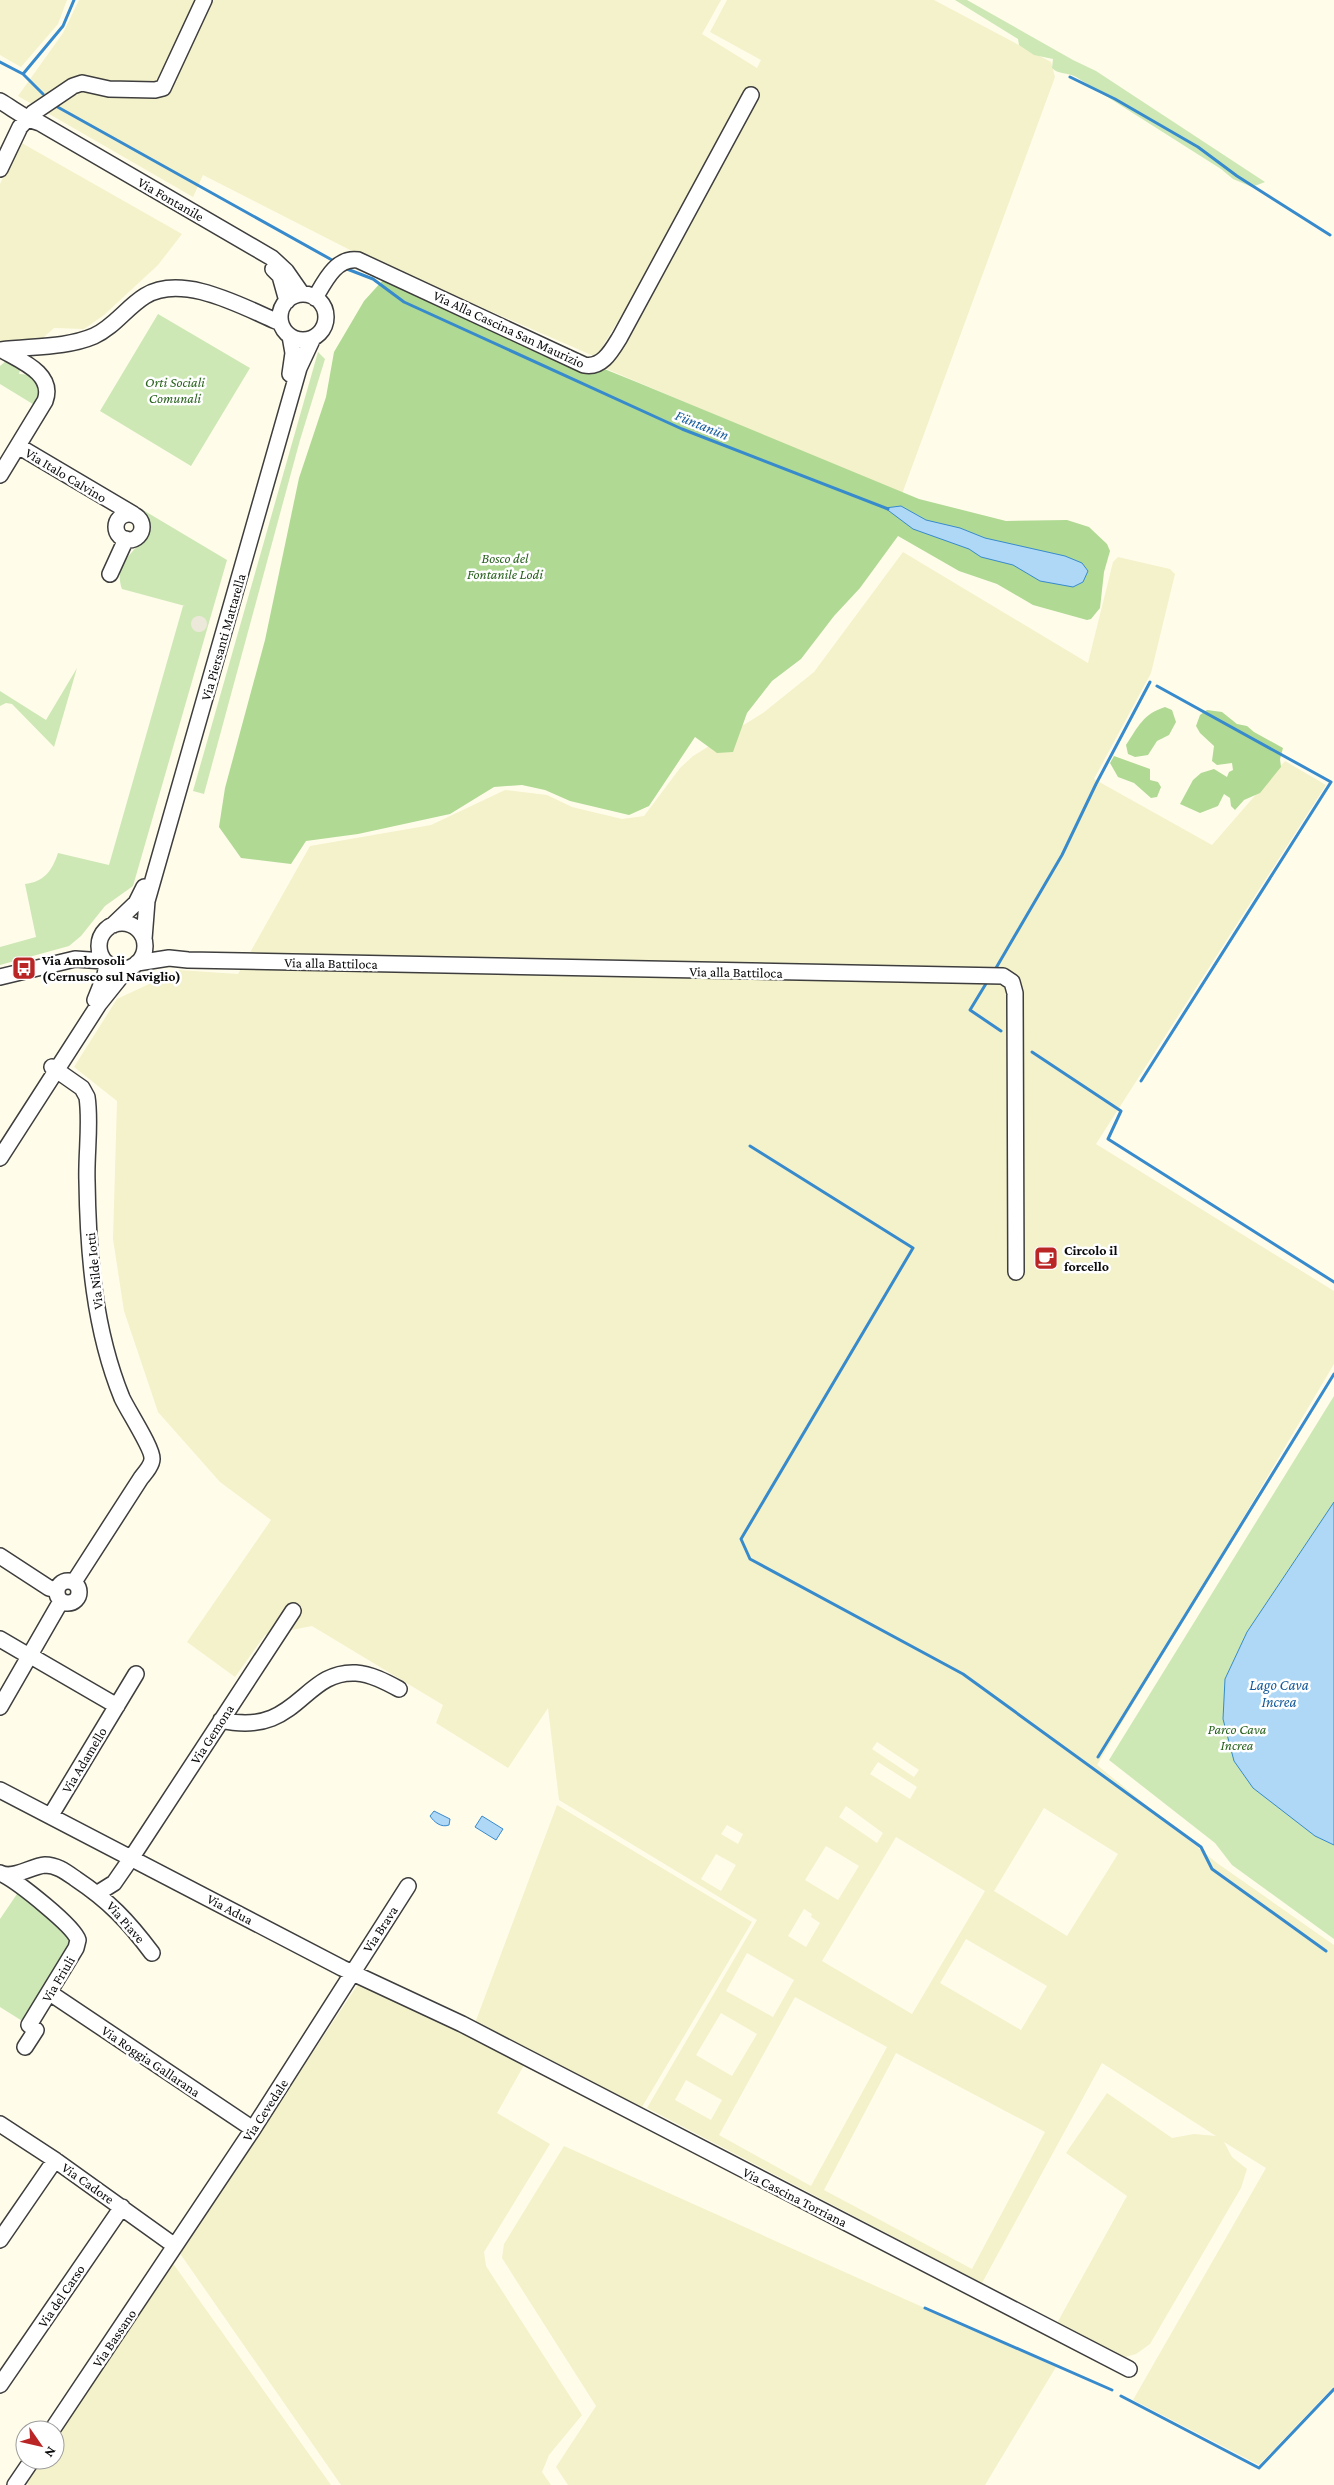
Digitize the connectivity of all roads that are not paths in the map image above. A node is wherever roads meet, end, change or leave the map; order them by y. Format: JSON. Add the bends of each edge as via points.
{"nodes":[{"id":1,"x":204,"y":0,"type":"edge"},
{"id":2,"x":751,"y":95,"type":"dead end"},
{"id":3,"x":0,"y":101,"type":"edge"},
{"id":4,"x":0,"y":108,"type":"edge"},
{"id":5,"x":26,"y":120,"type":"junction"},
{"id":6,"x":0,"y":168,"type":"edge"},
{"id":7,"x":309,"y":296,"type":"junction"},
{"id":8,"x":287,"y":301,"type":"junction"},
{"id":9,"x":280,"y":320,"type":"junction"},
{"id":10,"x":290,"y":336,"type":"junction"},
{"id":11,"x":313,"y":338,"type":"junction"},
{"id":12,"x":1,"y":350,"type":"edge"},
{"id":13,"x":18,"y":446,"type":"junction"},
{"id":14,"x":0,"y":475,"type":"edge"},
{"id":15,"x":122,"y":512,"type":"junction"},
{"id":16,"x":126,"y":539,"type":"junction"},
{"id":17,"x":110,"y":574,"type":"dead end"},
{"id":18,"x":113,"y":925,"type":"junction"},
{"id":19,"x":100,"y":939,"type":"junction"},
{"id":20,"x":144,"y":940,"type":"junction"},
{"id":21,"x":169,"y":958,"type":"junction"},
{"id":22,"x":75,"y":960,"type":"junction"},
{"id":23,"x":106,"y":962,"type":"junction"},
{"id":24,"x":132,"y":966,"type":"junction"},
{"id":25,"x":0,"y":977,"type":"edge"},
{"id":26,"x":54,"y":1068,"type":"junction"},
{"id":27,"x":0,"y":1148,"type":"edge"},
{"id":28,"x":0,"y":1158,"type":"edge"},
{"id":29,"x":1016,"y":1272,"type":"dead end"},
{"id":30,"x":0,"y":1556,"type":"edge"},
{"id":31,"x":59,"y":1595,"type":"junction"},
{"id":32,"x":293,"y":1612,"type":"dead end"},
{"id":33,"x":0,"y":1639,"type":"edge"},
{"id":34,"x":32,"y":1658,"type":"junction"},
{"id":35,"x":136,"y":1674,"type":"dead end"},
{"id":36,"x":399,"y":1689,"type":"dead end"},
{"id":37,"x":117,"y":1706,"type":"junction"},
{"id":38,"x":0,"y":1707,"type":"edge"},
{"id":39,"x":221,"y":1720,"type":"junction"},
{"id":40,"x":0,"y":1790,"type":"edge"},
{"id":41,"x":51,"y":1815,"type":"junction"},
{"id":42,"x":132,"y":1857,"type":"junction"},
{"id":43,"x":2,"y":1874,"type":"edge"},
{"id":44,"x":408,"y":1886,"type":"dead end"},
{"id":45,"x":98,"y":1893,"type":"junction"},
{"id":46,"x":152,"y":1953,"type":"dead end"},
{"id":47,"x":352,"y":1972,"type":"junction"},
{"id":48,"x":50,"y":1994,"type":"junction"},
{"id":49,"x":462,"y":2024,"type":"joint"},
{"id":50,"x":25,"y":2047,"type":"dead end"},
{"id":51,"x":0,"y":2124,"type":"edge"},
{"id":52,"x":253,"y":2129,"type":"junction"},
{"id":53,"x":55,"y":2160,"type":"junction"},
{"id":54,"x":122,"y":2207,"type":"junction"},
{"id":55,"x":0,"y":2240,"type":"edge"},
{"id":56,"x":175,"y":2246,"type":"junction"},
{"id":57,"x":1129,"y":2369,"type":"dead end"},
{"id":58,"x":0,"y":2385,"type":"edge"},
{"id":59,"x":59,"y":2420,"type":"edge"},
{"id":60,"x":25,"y":2470,"type":"edge"},
{"id":61,"x":15,"y":2485,"type":"edge"}],
"edges":[{"from":1,"to":5,"type":"street","via":[[162,89],[106,88],[79,83]]},
{"from":2,"to":7,"type":"street","name":"Via Alla Cascina San Maurizio","via":[[620,337],[600,363],[584,365],[358,260],[346,259],[338,264]]},
{"from":3,"to":5,"type":"street","name":"Via Fontanile"},
{"from":4,"to":5,"type":"street","name":"Via Fontanile"},
{"from":5,"to":6,"type":"street"},
{"from":5,"to":7,"type":"street","name":"Via Fontanile","via":[[40,123],[272,258]]},
{"from":5,"to":8,"type":"street","name":"Via Fontanile","via":[[268,264],[280,276]]},
{"from":7,"to":8,"type":"street"},
{"from":7,"to":11,"type":"street","via":[[324,308],[326,322]]},
{"from":8,"to":9,"type":"street"},
{"from":9,"to":10,"type":"street"},
{"from":9,"to":12,"type":"street","via":[[197,290],[170,288],[147,295],[105,330],[84,340]]},
{"from":10,"to":11,"type":"street","via":[[301,340]]},
{"from":10,"to":18,"type":"street","name":"Via Piersanti Mattarella","via":[[292,366],[142,891],[136,903]]},
{"from":11,"to":20,"type":"street","name":"Via Piersanti Mattarella","via":[[299,368],[147,901]]},
{"from":12,"to":13,"type":"street","via":[[38,373],[47,386],[45,401]]},
{"from":13,"to":14,"type":"street"},
{"from":13,"to":15,"type":"street","name":"Via Italo Calvino"},
{"from":15,"to":16,"type":"street","via":[[117,531]]},
{"from":15,"to":16,"type":"street","via":[[140,519],[142,530],[137,537]]},
{"from":16,"to":17,"type":"street"},
{"from":18,"to":19,"type":"street","via":[[104,931]]},
{"from":18,"to":20,"type":"street","via":[[131,925]]},
{"from":19,"to":22,"type":"street"},
{"from":19,"to":23,"type":"street","via":[[100,952]]},
{"from":20,"to":21,"type":"street","name":"Via alla Battiloca"},
{"from":20,"to":24,"type":"street","via":[[144,952]]},
{"from":21,"to":24,"type":"street","name":"Via alla Battiloca"},
{"from":21,"to":29,"type":"street","name":"Via alla Battiloca","via":[[1003,976],[1012,982],[1015,993]]},
{"from":22,"to":23,"type":"street"},
{"from":22,"to":25,"type":"street"},
{"from":23,"to":24,"type":"street","via":[[116,968]]},
{"from":23,"to":26,"type":"street","via":[[97,997]]},
{"from":24,"to":26,"type":"street","via":[[102,1000]]},
{"from":26,"to":27,"type":"street"},
{"from":26,"to":28,"type":"street"},
{"from":26,"to":31,"type":"street","name":"Via Nilde Iotti","via":[[79,1085],[87,1097],[87,1193],[96,1301],[118,1386],[129,1415],[151,1450],[152,1461],[74,1582],[79,1590],[77,1598],[68,1603]]},
{"from":30,"to":31,"type":"street"},
{"from":31,"to":34,"type":"street"},
{"from":32,"to":39,"type":"street","name":"Via Gemona"},
{"from":33,"to":34,"type":"street"},
{"from":34,"to":37,"type":"street"},
{"from":34,"to":38,"type":"street"},
{"from":35,"to":37,"type":"street","name":"Via Adamello"},
{"from":36,"to":39,"type":"street","via":[[366,1674],[342,1674],[321,1683],[290,1709],[271,1719],[249,1724]]},
{"from":37,"to":41,"type":"street","name":"Via Adamello"},
{"from":39,"to":42,"type":"street","name":"Via Gemona"},
{"from":40,"to":41,"type":"street","name":"Via Adua"},
{"from":41,"to":42,"type":"street","name":"Via Adua"},
{"from":42,"to":45,"type":"street","name":"Via Piave","via":[[110,1888]]},
{"from":42,"to":47,"type":"street","name":"Via Adua"},
{"from":43,"to":45,"type":"street","name":"Via Piave","via":[[51,1866],[63,1870]]},
{"from":43,"to":48,"type":"street","name":"Via Friuli","via":[[28,1892],[78,1937],[76,1948]]},
{"from":44,"to":47,"type":"street","name":"Via Brava"},
{"from":45,"to":46,"type":"street","name":"Via Piave","via":[[124,1917]]},
{"from":47,"to":49,"type":"street","name":"Via Adua"},
{"from":47,"to":52,"type":"street","name":"Via Cevedale"},
{"from":48,"to":50,"type":"street","name":"Via Friuli","via":[[29,2025],[36,2030]]},
{"from":48,"to":52,"type":"street","name":"Via Roggia Gallarana"},
{"from":49,"to":57,"type":"street","name":"Via Cascina Torriana"},
{"from":51,"to":53,"type":"street","name":"Via Cadore"},
{"from":52,"to":56,"type":"street","name":"Via Cevedale"},
{"from":53,"to":54,"type":"street","name":"Via Cadore"},
{"from":53,"to":55,"type":"street"},
{"from":54,"to":56,"type":"street","name":"Via Cadore"},
{"from":54,"to":58,"type":"street","name":"Via del Carso"},
{"from":56,"to":59,"type":"street","name":"Via Bassano"},
{"from":60,"to":61,"type":"street"}]}
